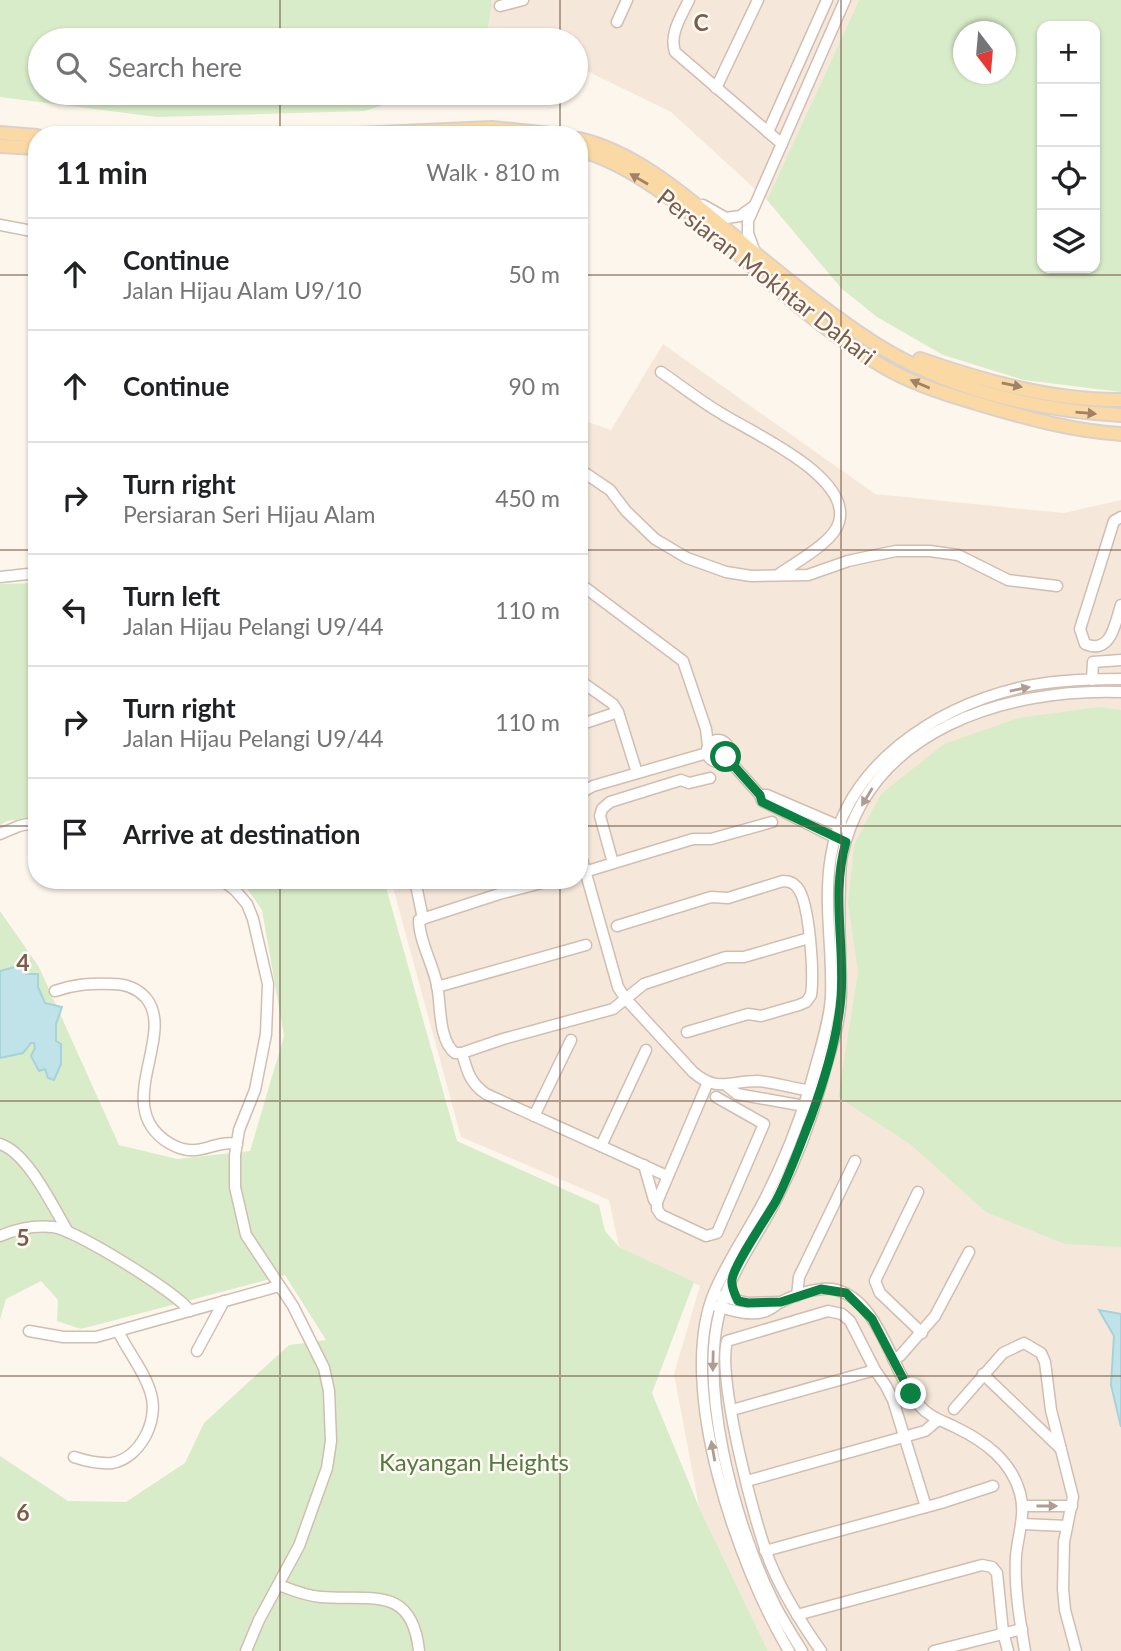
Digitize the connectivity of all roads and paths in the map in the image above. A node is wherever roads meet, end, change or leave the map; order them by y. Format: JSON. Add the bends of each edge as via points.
{"nodes":[{"id":1,"x":523,"y":0,"type":"edge"},
{"id":2,"x":627,"y":0,"type":"edge"},
{"id":3,"x":689,"y":0,"type":"edge"},
{"id":4,"x":758,"y":0,"type":"edge"},
{"id":5,"x":827,"y":0,"type":"edge"},
{"id":6,"x":845,"y":0,"type":"edge"},
{"id":7,"x":500,"y":6,"type":"dead end"},
{"id":8,"x":617,"y":22,"type":"dead end"},
{"id":9,"x":716,"y":88,"type":"junction"},
{"id":10,"x":768,"y":132,"type":"junction"},
{"id":11,"x":0,"y":133,"type":"edge"},
{"id":12,"x":28,"y":135,"type":"edge"},
{"id":13,"x":588,"y":142,"type":"edge"},
{"id":14,"x":782,"y":144,"type":"junction"},
{"id":15,"x":0,"y":146,"type":"edge"},
{"id":16,"x":28,"y":148,"type":"edge"},
{"id":17,"x":588,"y":154,"type":"edge"},
{"id":18,"x":688,"y":196,"type":"junction"},
{"id":19,"x":757,"y":203,"type":"junction"},
{"id":20,"x":0,"y":225,"type":"edge"},
{"id":21,"x":28,"y":230,"type":"edge"},
{"id":22,"x":754,"y":252,"type":"junction"},
{"id":23,"x":876,"y":344,"type":"junction"},
{"id":24,"x":661,"y":372,"type":"dead end"},
{"id":25,"x":1121,"y":400,"type":"edge"},
{"id":26,"x":1121,"y":415,"type":"edge"},
{"id":27,"x":1121,"y":434,"type":"edge"},
{"id":28,"x":588,"y":475,"type":"edge"},
{"id":29,"x":1121,"y":517,"type":"edge"},
{"id":30,"x":28,"y":574,"type":"edge"},
{"id":31,"x":779,"y":574,"type":"junction"},
{"id":32,"x":0,"y":577,"type":"edge"},
{"id":33,"x":1057,"y":586,"type":"dead end"},
{"id":34,"x":588,"y":590,"type":"edge"},
{"id":35,"x":1121,"y":605,"type":"edge"},
{"id":36,"x":1121,"y":660,"type":"edge"},
{"id":37,"x":1121,"y":679,"type":"edge"},
{"id":38,"x":1097,"y":680,"type":"junction"},
{"id":39,"x":588,"y":687,"type":"edge"},
{"id":40,"x":1121,"y":691,"type":"edge"},
{"id":41,"x":618,"y":712,"type":"junction"},
{"id":42,"x":588,"y":722,"type":"edge"},
{"id":43,"x":706,"y":729,"type":"junction"},
{"id":44,"x":721,"y":741,"type":"junction"},
{"id":45,"x":708,"y":750,"type":"junction"},
{"id":46,"x":726,"y":757,"type":"junction"},
{"id":47,"x":637,"y":773,"type":"junction"},
{"id":48,"x":710,"y":778,"type":"dead end"},
{"id":49,"x":588,"y":789,"type":"edge"},
{"id":50,"x":760,"y":795,"type":"junction"},
{"id":51,"x":772,"y":822,"type":"dead end"},
{"id":52,"x":28,"y":824,"type":"edge"},
{"id":53,"x":845,"y":829,"type":"junction"},
{"id":54,"x":0,"y":834,"type":"edge"},
{"id":55,"x":841,"y":841,"type":"junction"},
{"id":56,"x":613,"y":863,"type":"junction"},
{"id":57,"x":588,"y":871,"type":"edge"},
{"id":58,"x":234,"y":889,"type":"edge"},
{"id":59,"x":416,"y":889,"type":"edge"},
{"id":60,"x":518,"y":889,"type":"edge"},
{"id":61,"x":587,"y":889,"type":"edge"},
{"id":62,"x":421,"y":920,"type":"junction"},
{"id":63,"x":618,"y":926,"type":"dead end"},
{"id":64,"x":809,"y":938,"type":"junction"},
{"id":65,"x":586,"y":945,"type":"dead end"},
{"id":66,"x":438,"y":986,"type":"junction"},
{"id":67,"x":55,"y":991,"type":"dead end"},
{"id":68,"x":625,"y":998,"type":"junction"},
{"id":69,"x":687,"y":1032,"type":"dead end"},
{"id":70,"x":572,"y":1040,"type":"dead end"},
{"id":71,"x":646,"y":1050,"type":"dead end"},
{"id":72,"x":462,"y":1053,"type":"junction"},
{"id":73,"x":708,"y":1082,"type":"junction"},
{"id":74,"x":727,"y":1086,"type":"junction"},
{"id":75,"x":814,"y":1091,"type":"junction"},
{"id":76,"x":716,"y":1097,"type":"dead end"},
{"id":77,"x":808,"y":1107,"type":"junction"},
{"id":78,"x":534,"y":1116,"type":"junction"},
{"id":79,"x":0,"y":1144,"type":"edge"},
{"id":80,"x":237,"y":1144,"type":"junction"},
{"id":81,"x":601,"y":1146,"type":"junction"},
{"id":82,"x":855,"y":1161,"type":"dead end"},
{"id":83,"x":644,"y":1165,"type":"junction"},
{"id":84,"x":667,"y":1176,"type":"junction"},
{"id":85,"x":918,"y":1192,"type":"dead end"},
{"id":86,"x":657,"y":1202,"type":"junction"},
{"id":87,"x":68,"y":1232,"type":"junction"},
{"id":88,"x":0,"y":1236,"type":"edge"},
{"id":89,"x":969,"y":1252,"type":"dead end"},
{"id":90,"x":732,"y":1280,"type":"junction"},
{"id":91,"x":279,"y":1286,"type":"junction"},
{"id":92,"x":797,"y":1296,"type":"junction"},
{"id":93,"x":224,"y":1301,"type":"junction"},
{"id":94,"x":717,"y":1301,"type":"junction"},
{"id":95,"x":737,"y":1306,"type":"junction"},
{"id":96,"x":190,"y":1311,"type":"junction"},
{"id":97,"x":717,"y":1320,"type":"junction"},
{"id":98,"x":29,"y":1331,"type":"dead end"},
{"id":99,"x":118,"y":1331,"type":"junction"},
{"id":100,"x":922,"y":1333,"type":"junction"},
{"id":101,"x":197,"y":1351,"type":"dead end"},
{"id":102,"x":893,"y":1359,"type":"junction"},
{"id":103,"x":875,"y":1370,"type":"junction"},
{"id":104,"x":983,"y":1374,"type":"junction"},
{"id":105,"x":954,"y":1409,"type":"dead end"},
{"id":106,"x":732,"y":1410,"type":"junction"},
{"id":107,"x":938,"y":1420,"type":"junction"},
{"id":108,"x":905,"y":1437,"type":"junction"},
{"id":109,"x":1061,"y":1449,"type":"junction"},
{"id":110,"x":74,"y":1457,"type":"dead end"},
{"id":111,"x":747,"y":1481,"type":"junction"},
{"id":112,"x":993,"y":1486,"type":"dead end"},
{"id":113,"x":1023,"y":1506,"type":"junction"},
{"id":114,"x":1072,"y":1506,"type":"junction"},
{"id":115,"x":926,"y":1507,"type":"junction"},
{"id":116,"x":1022,"y":1524,"type":"junction"},
{"id":117,"x":1067,"y":1526,"type":"junction"},
{"id":118,"x":765,"y":1551,"type":"junction"},
{"id":119,"x":279,"y":1585,"type":"junction"},
{"id":120,"x":797,"y":1615,"type":"junction"},
{"id":121,"x":1022,"y":1629,"type":"junction"},
{"id":122,"x":1003,"y":1632,"type":"junction"},
{"id":123,"x":246,"y":1651,"type":"edge"},
{"id":124,"x":419,"y":1651,"type":"edge"},
{"id":125,"x":789,"y":1651,"type":"edge"},
{"id":126,"x":802,"y":1651,"type":"edge"},
{"id":127,"x":821,"y":1651,"type":"edge"},
{"id":128,"x":934,"y":1651,"type":"edge"},
{"id":129,"x":1007,"y":1651,"type":"edge"},
{"id":130,"x":1025,"y":1651,"type":"edge"},
{"id":131,"x":1076,"y":1651,"type":"edge"}],
"edges":[{"from":1,"to":7,"type":"street"},
{"from":2,"to":8,"type":"street"},
{"from":3,"to":9,"type":"street","via":[[673,35],[675,52]]},
{"from":4,"to":9,"type":"street"},
{"from":5,"to":10,"type":"street"},
{"from":6,"to":14,"type":"street"},
{"from":9,"to":10,"type":"street"},
{"from":10,"to":14,"type":"street"},
{"from":11,"to":12,"type":"main road"},
{"from":13,"to":18,"type":"main road","name":"Persiaran Mokhtar Dahari","via":[[623,156]]},
{"from":14,"to":19,"type":"street"},
{"from":15,"to":16,"type":"main road"},
{"from":27,"to":17,"type":"main road","name":"Persiaran Mokhtar Dahari","one_way":true,"via":[[1021,418],[892,372],[833,333],[658,190]]},
{"from":18,"to":19,"type":"street","via":[[726,218],[740,216]]},
{"from":18,"to":22,"type":"main road","name":"Persiaran Mokhtar Dahari"},
{"from":19,"to":22,"type":"street","via":[[747,227]]},
{"from":20,"to":21,"type":"street"},
{"from":22,"to":23,"type":"main road","name":"Persiaran Mokhtar Dahari"},
{"from":23,"to":25,"type":"main road","one_way":true,"via":[[1004,384]]},
{"from":23,"to":26,"type":"main road","name":"Persiaran Mokhtar Dahari","one_way":true,"via":[[978,391],[1051,409]]},
{"from":24,"to":31,"type":"street","via":[[804,462],[833,491],[840,521],[835,531]]},
{"from":28,"to":31,"type":"street","via":[[610,490],[655,539],[687,558],[726,572]]},
{"from":29,"to":35,"type":"street","via":[[1114,522],[1080,629],[1085,644],[1096,647],[1109,640]]},
{"from":30,"to":32,"type":"street"},
{"from":31,"to":33,"type":"street","via":[[808,575],[859,558],[930,551],[958,555],[1007,580]]},
{"from":34,"to":43,"type":"street","via":[[683,661]]},
{"from":36,"to":38,"type":"street","via":[[1095,660]]},
{"from":37,"to":38,"type":"street"},
{"from":53,"to":38,"type":"street","one_way":true,"via":[[853,797],[906,739],[961,707],[991,696],[1021,687]]},
{"from":39,"to":41,"type":"street"},
{"from":40,"to":53,"type":"street","one_way":true,"via":[[1016,700],[944,726],[898,757]]},
{"from":41,"to":42,"type":"street"},
{"from":41,"to":47,"type":"street"},
{"from":43,"to":44,"type":"street"},
{"from":43,"to":45,"type":"street"},
{"from":44,"to":45,"type":"street","via":[[714,741]]},
{"from":44,"to":46,"type":"street","via":[[728,749]]},
{"from":45,"to":46,"type":"street","via":[[714,761]]},
{"from":45,"to":47,"type":"street"},
{"from":46,"to":50,"type":"street"},
{"from":47,"to":49,"type":"street"},
{"from":48,"to":56,"type":"street","via":[[689,783],[681,780],[610,802],[602,809]]},
{"from":50,"to":53,"type":"street"},
{"from":50,"to":55,"type":"street","via":[[762,802]]},
{"from":51,"to":56,"type":"street"},
{"from":52,"to":54,"type":"street"},
{"from":53,"to":55,"type":"street"},
{"from":55,"to":75,"type":"street","via":[[841,997]]},
{"from":56,"to":57,"type":"street"},
{"from":58,"to":80,"type":"street","via":[[250,911],[268,984],[266,1034],[255,1090]]},
{"from":59,"to":62,"type":"street"},
{"from":60,"to":62,"type":"street"},
{"from":61,"to":68,"type":"street"},
{"from":62,"to":66,"type":"street"},
{"from":63,"to":64,"type":"street","via":[[711,897],[727,898],[789,881],[800,892]]},
{"from":64,"to":68,"type":"street","via":[[744,957],[726,957],[644,984]]},
{"from":64,"to":69,"type":"street","via":[[812,988],[806,1002]]},
{"from":65,"to":66,"type":"street"},
{"from":66,"to":72,"type":"street","via":[[447,1044],[455,1053]]},
{"from":67,"to":80,"type":"street","via":[[83,983],[120,984],[141,992],[153,1012],[144,1097],[153,1128],[169,1143],[192,1151]]},
{"from":68,"to":72,"type":"street","via":[[613,1009]]},
{"from":68,"to":73,"type":"street","via":[[693,1072]]},
{"from":70,"to":78,"type":"street"},
{"from":71,"to":81,"type":"street"},
{"from":72,"to":78,"type":"street","via":[[474,1086]]},
{"from":73,"to":74,"type":"street"},
{"from":73,"to":84,"type":"street"},
{"from":74,"to":75,"type":"street","via":[[758,1081]]},
{"from":74,"to":77,"type":"street","via":[[737,1094]]},
{"from":75,"to":77,"type":"street"},
{"from":76,"to":86,"type":"street","via":[[764,1124],[720,1229],[706,1236],[661,1215]]},
{"from":77,"to":90,"type":"street","via":[[793,1164]]},
{"from":77,"to":94,"type":"street","via":[[728,1263]]},
{"from":78,"to":81,"type":"street"},
{"from":79,"to":87,"type":"street","via":[[22,1160]]},
{"from":80,"to":91,"type":"street","via":[[235,1187],[246,1235]]},
{"from":81,"to":83,"type":"street"},
{"from":82,"to":92,"type":"street","via":[[799,1277]]},
{"from":83,"to":84,"type":"street"},
{"from":83,"to":86,"type":"street"},
{"from":84,"to":86,"type":"street"},
{"from":85,"to":100,"type":"street","via":[[874,1281],[880,1293]]},
{"from":87,"to":88,"type":"street","via":[[54,1227]]},
{"from":87,"to":96,"type":"street","via":[[106,1252]]},
{"from":89,"to":100,"type":"street"},
{"from":90,"to":94,"type":"street"},
{"from":90,"to":95,"type":"street"},
{"from":91,"to":93,"type":"street"},
{"from":91,"to":119,"type":"street","via":[[324,1368],[331,1441],[318,1494]]},
{"from":92,"to":95,"type":"street","via":[[760,1313]]},
{"from":92,"to":102,"type":"street","via":[[821,1289],[846,1293],[872,1319]]},
{"from":93,"to":96,"type":"street"},
{"from":93,"to":101,"type":"street"},
{"from":94,"to":95,"type":"street"},
{"from":94,"to":97,"type":"street"},
{"from":125,"to":94,"type":"street","one_way":true,"via":[[754,1580],[717,1472],[704,1398],[702,1351]]},
{"from":95,"to":97,"type":"street"},
{"from":96,"to":99,"type":"street"},
{"from":97,"to":126,"type":"street","one_way":true,"via":[[713,1374],[727,1470],[768,1590]]},
{"from":98,"to":99,"type":"street","via":[[79,1338]]},
{"from":99,"to":110,"type":"street","via":[[152,1397],[149,1428],[134,1452],[120,1460],[94,1462]]},
{"from":100,"to":102,"type":"street"},
{"from":102,"to":107,"type":"street","via":[[916,1401]]},
{"from":103,"to":106,"type":"street"},
{"from":103,"to":106,"type":"street","via":[[850,1321],[828,1311],[729,1339],[724,1362]]},
{"from":103,"to":108,"type":"street","via":[[893,1400]]},
{"from":104,"to":105,"type":"street"},
{"from":104,"to":109,"type":"street"},
{"from":104,"to":109,"type":"street","via":[[1018,1344],[1041,1353]]},
{"from":106,"to":111,"type":"street"},
{"from":107,"to":108,"type":"street","via":[[925,1431]]},
{"from":107,"to":113,"type":"street","via":[[1001,1457],[1011,1470]]},
{"from":108,"to":111,"type":"street"},
{"from":108,"to":115,"type":"street"},
{"from":109,"to":114,"type":"street"},
{"from":111,"to":118,"type":"street"},
{"from":112,"to":115,"type":"street"},
{"from":113,"to":114,"type":"street","one_way":true},
{"from":113,"to":116,"type":"street"},
{"from":114,"to":117,"type":"street"},
{"from":115,"to":118,"type":"street"},
{"from":116,"to":117,"type":"street"},
{"from":116,"to":121,"type":"street","via":[[1016,1556]]},
{"from":117,"to":131,"type":"street","via":[[1063,1588]]},
{"from":118,"to":120,"type":"street"},
{"from":119,"to":123,"type":"street"},
{"from":119,"to":124,"type":"street","via":[[321,1598],[390,1600],[410,1619]]},
{"from":120,"to":122,"type":"street","via":[[982,1565],[994,1568],[998,1578]]},
{"from":120,"to":127,"type":"street"},
{"from":121,"to":122,"type":"street"},
{"from":121,"to":130,"type":"street"},
{"from":122,"to":128,"type":"street"},
{"from":122,"to":129,"type":"street"}]}
